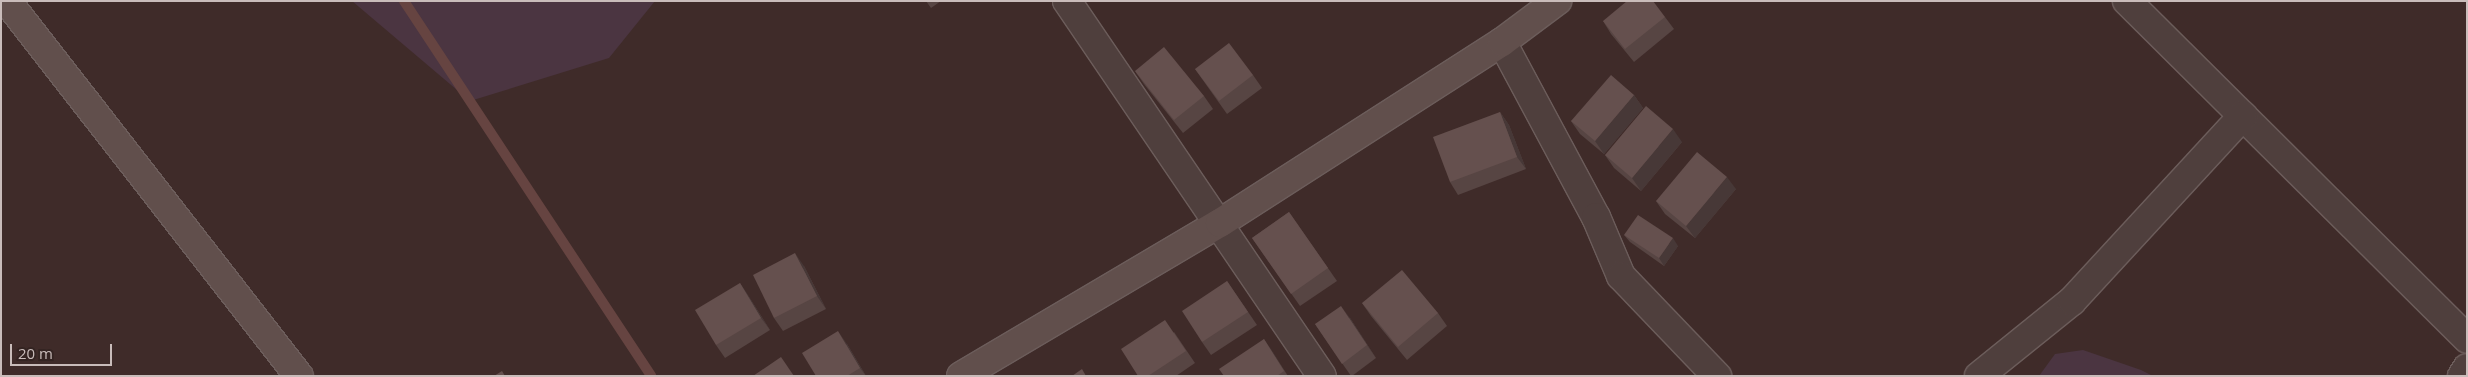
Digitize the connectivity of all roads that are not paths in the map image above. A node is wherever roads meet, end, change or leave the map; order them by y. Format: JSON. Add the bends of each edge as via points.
{"nodes":[{"id":1,"x":7,"y":1,"type":"edge"},
{"id":2,"x":1067,"y":1,"type":"edge"},
{"id":3,"x":1557,"y":1,"type":"edge"},
{"id":4,"x":2127,"y":1,"type":"edge"},
{"id":5,"x":1502,"y":42,"type":"junction"},
{"id":6,"x":2242,"y":116,"type":"junction"},
{"id":7,"x":1220,"y":223,"type":"junction"},
{"id":8,"x":2467,"y":339,"type":"edge"},
{"id":9,"x":2467,"y":368,"type":"edge"},
{"id":10,"x":299,"y":376,"type":"edge"},
{"id":11,"x":961,"y":376,"type":"edge"},
{"id":12,"x":1322,"y":376,"type":"edge"},
{"id":13,"x":1717,"y":376,"type":"edge"},
{"id":14,"x":1980,"y":376,"type":"edge"},
{"id":15,"x":2462,"y":376,"type":"edge"}],
"edges":[{"from":1,"to":10,"type":"street"},
{"from":2,"to":7,"type":"street"},
{"from":3,"to":5,"type":"street"},
{"from":4,"to":6,"type":"street"},
{"from":5,"to":7,"type":"street"},
{"from":5,"to":13,"type":"street","via":[[1596,216],[1621,276]]},
{"from":6,"to":8,"type":"street"},
{"from":6,"to":14,"type":"street","via":[[2072,301]]},
{"from":7,"to":11,"type":"street"},
{"from":7,"to":12,"type":"street"},
{"from":9,"to":15,"type":"street"}]}
